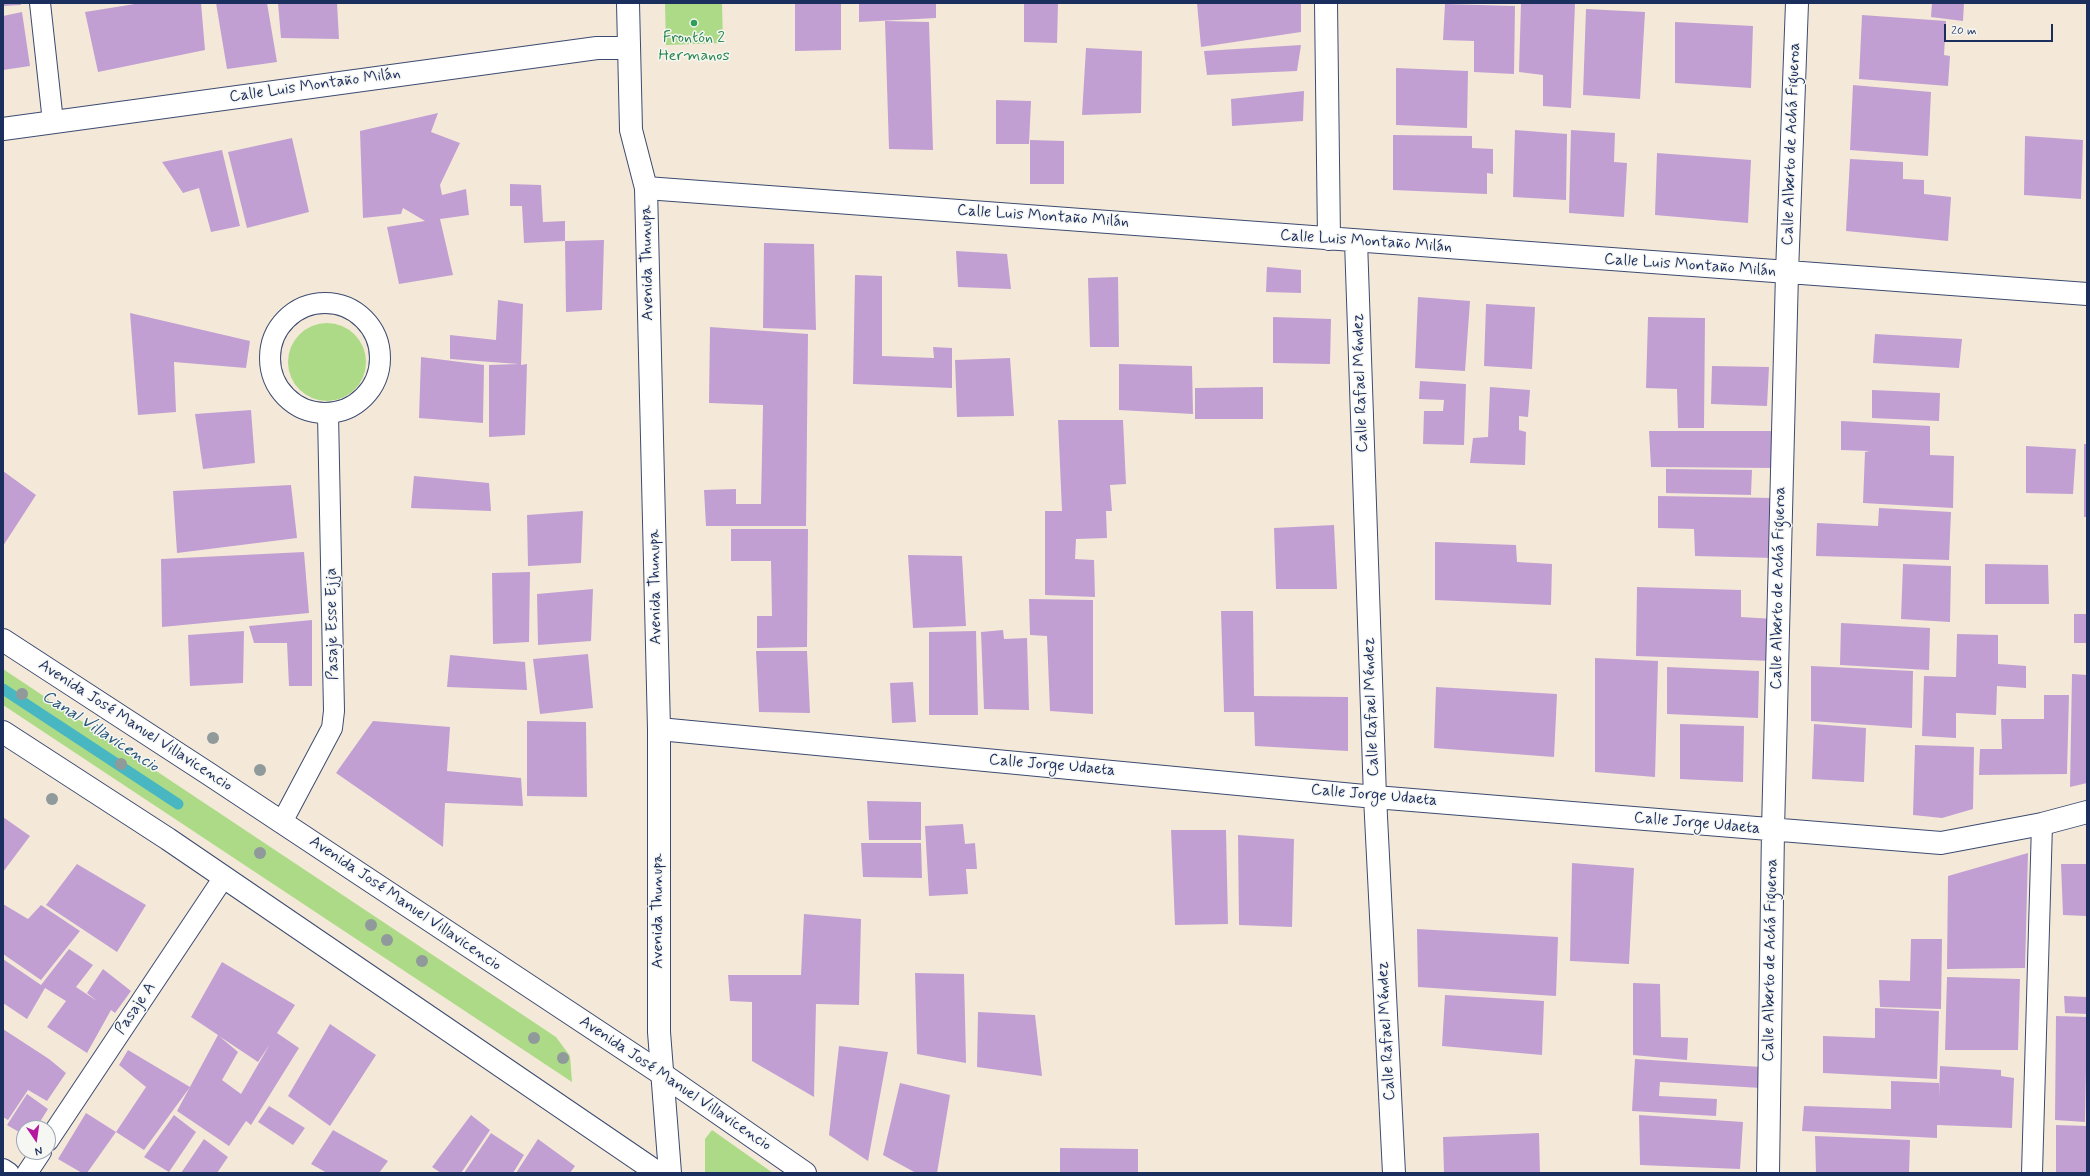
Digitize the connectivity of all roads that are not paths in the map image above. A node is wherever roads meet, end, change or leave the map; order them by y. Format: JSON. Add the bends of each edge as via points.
{"nodes":[{"id":1,"x":40,"y":3,"type":"edge"},
{"id":2,"x":628,"y":3,"type":"edge"},
{"id":3,"x":1326,"y":3,"type":"edge"},
{"id":4,"x":1797,"y":3,"type":"edge"},
{"id":5,"x":628,"y":48,"type":"junction"},
{"id":6,"x":53,"y":122,"type":"junction"},
{"id":7,"x":3,"y":129,"type":"edge"},
{"id":8,"x":646,"y":188,"type":"junction"},
{"id":9,"x":1329,"y":239,"type":"junction"},
{"id":10,"x":1356,"y":241,"type":"junction"},
{"id":11,"x":1787,"y":273,"type":"junction"},
{"id":12,"x":2087,"y":294,"type":"edge"},
{"id":13,"x":328,"y":414,"type":"junction"},
{"id":14,"x":3,"y":640,"type":"edge"},
{"id":15,"x":659,"y":729,"type":"junction"},
{"id":16,"x":3,"y":732,"type":"edge"},
{"id":17,"x":1375,"y":797,"type":"junction"},
{"id":18,"x":2087,"y":812,"type":"edge"},
{"id":19,"x":282,"y":822,"type":"junction"},
{"id":20,"x":2042,"y":824,"type":"junction"},
{"id":21,"x":1773,"y":830,"type":"junction"},
{"id":22,"x":224,"y":877,"type":"junction"},
{"id":23,"x":662,"y":1074,"type":"junction"},
{"id":24,"x":56,"y":1129,"type":"edge"},
{"id":25,"x":36,"y":1160,"type":"edge"},
{"id":26,"x":3,"y":1169,"type":"edge"},
{"id":27,"x":9,"y":1173,"type":"edge"},
{"id":28,"x":27,"y":1173,"type":"edge"},
{"id":29,"x":658,"y":1173,"type":"edge"},
{"id":30,"x":670,"y":1173,"type":"edge"},
{"id":31,"x":804,"y":1173,"type":"edge"},
{"id":32,"x":1394,"y":1173,"type":"edge"},
{"id":33,"x":1768,"y":1173,"type":"edge"},
{"id":34,"x":2032,"y":1173,"type":"edge"}],
"edges":[{"from":1,"to":6,"type":"lane"},
{"from":2,"to":5,"type":"street","name":"Avenida Thunupa"},
{"from":3,"to":9,"type":"street"},
{"from":4,"to":11,"type":"street","name":"Calle Alberto de Achá Figueroa"},
{"from":5,"to":6,"type":"street","name":"Calle Luis Montaño Milán","via":[[590,49]]},
{"from":5,"to":8,"type":"street","name":"Avenida Thunupa","via":[[631,130]]},
{"from":6,"to":7,"type":"street","name":"Calle Luis Montaño Milán"},
{"from":8,"to":9,"type":"street","name":"Calle Luis Montaño Milán"},
{"from":8,"to":15,"type":"street","name":"Avenida Thunupa"},
{"from":9,"to":10,"type":"street","name":"Calle Luis Montaño Milán"},
{"from":10,"to":11,"type":"street","name":"Calle Luis Montaño Milán"},
{"from":10,"to":17,"type":"street","name":"Calle Rafael Méndez"},
{"from":11,"to":12,"type":"street","name":"Calle Luis Montaño Milán"},
{"from":11,"to":21,"type":"street","name":"Calle Alberto de Achá Figueroa"},
{"from":13,"to":13,"type":"lane","via":[[346,410],[361,400],[373,386],[379,370],[380,352],[376,335],[366,320],[352,309],[335,303],[317,303],[299,309],[284,321],[274,336],[269,354],[270,367],[279,390],[293,403],[310,412]]},
{"from":13,"to":19,"type":"lane","name":"Pasaje Esse Ejja","via":[[333,722]]},
{"from":14,"to":19,"type":"street","name":"Avenida José Manuel Villavicencio"},
{"from":15,"to":17,"type":"street","name":"Calle Jorge Udaeta"},
{"from":15,"to":23,"type":"street","name":"Avenida Thunupa","via":[[659,1032]]},
{"from":16,"to":22,"type":"street"},
{"from":17,"to":21,"type":"street","name":"Calle Jorge Udaeta"},
{"from":17,"to":32,"type":"street","name":"Calle Rafael Méndez"},
{"from":18,"to":20,"type":"street","name":"Calle Jorge Udaeta"},
{"from":19,"to":23,"type":"street","name":"Avenida José Manuel Villavicencio"},
{"from":20,"to":21,"type":"street","name":"Calle Jorge Udaeta","via":[[1941,843]]},
{"from":20,"to":34,"type":"lane"},
{"from":21,"to":33,"type":"street","name":"Calle Alberto de Achá Figueroa"},
{"from":22,"to":24,"type":"lane","name":"Pasaje A"},
{"from":22,"to":29,"type":"street"},
{"from":23,"to":30,"type":"street","name":"Avenida Thunupa"},
{"from":23,"to":31,"type":"street","name":"Avenida José Manuel Villavicencio"},
{"from":25,"to":28,"type":"lane"},
{"from":26,"to":27,"type":"lane"}]}
